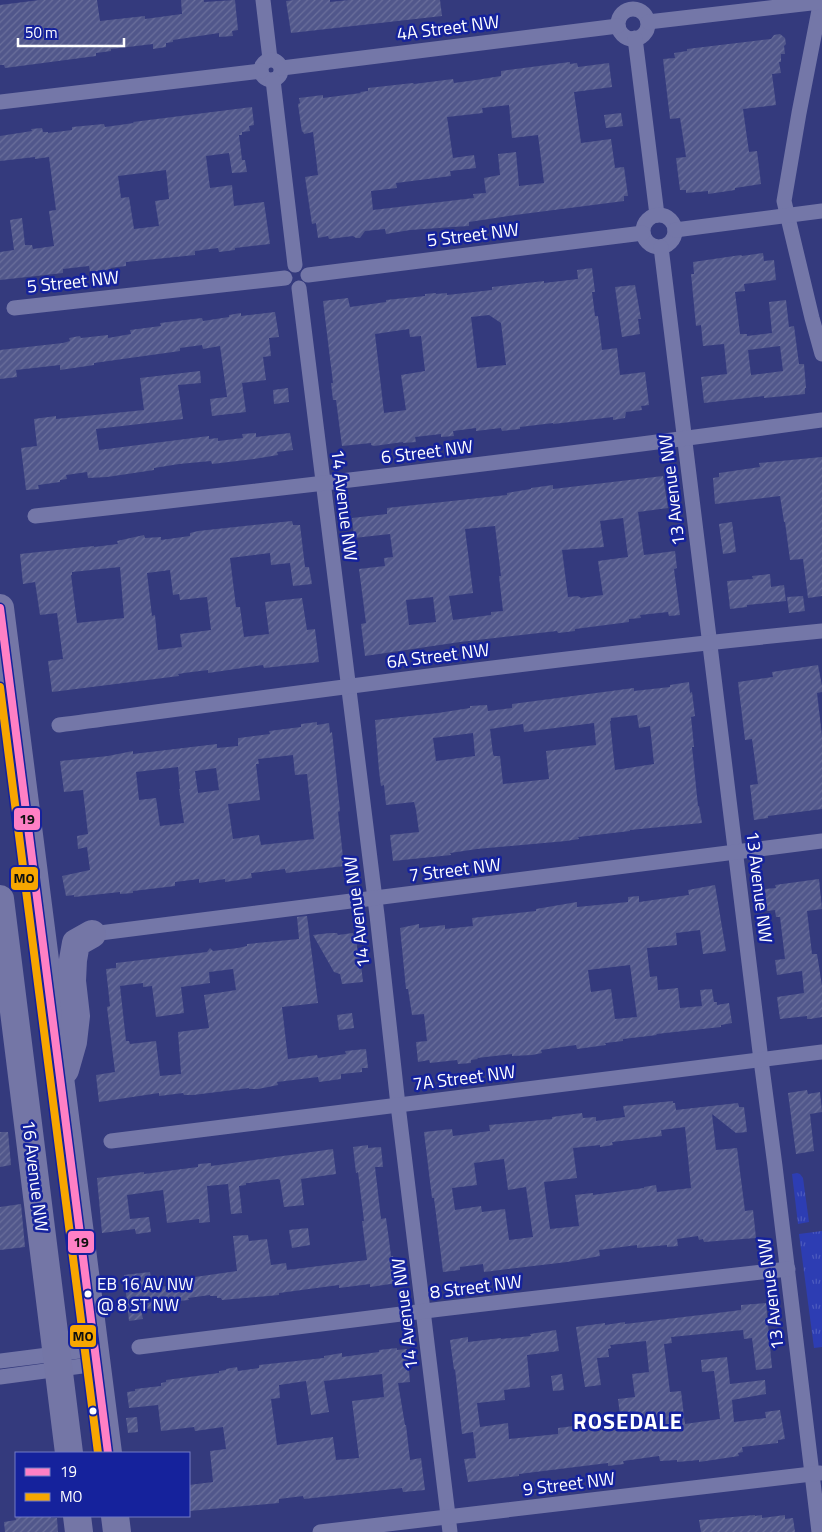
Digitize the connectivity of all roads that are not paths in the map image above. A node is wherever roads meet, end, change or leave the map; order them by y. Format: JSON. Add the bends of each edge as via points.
{"nodes":[{"id":1,"x":263,"y":0,"type":"edge"},
{"id":2,"x":821,"y":1,"type":"edge"},
{"id":3,"x":631,"y":5,"type":"edge"},
{"id":4,"x":648,"y":22,"type":"junction"},
{"id":5,"x":618,"y":26,"type":"junction"},
{"id":6,"x":635,"y":38,"type":"junction"},
{"id":7,"x":271,"y":70,"type":"junction"},
{"id":8,"x":0,"y":102,"type":"edge"},
{"id":9,"x":822,"y":211,"type":"edge"},
{"id":10,"x":656,"y":215,"type":"junction"},
{"id":11,"x":788,"y":216,"type":"junction"},
{"id":12,"x":675,"y":230,"type":"junction"},
{"id":13,"x":643,"y":233,"type":"junction"},
{"id":14,"x":661,"y":247,"type":"junction"},
{"id":15,"x":295,"y":265,"type":"junction"},
{"id":16,"x":308,"y":275,"type":"junction"},
{"id":17,"x":285,"y":278,"type":"junction"},
{"id":18,"x":299,"y":288,"type":"junction"},
{"id":19,"x":14,"y":308,"type":"dead end"},
{"id":20,"x":822,"y":354,"type":"edge"},
{"id":21,"x":822,"y":420,"type":"edge"},
{"id":22,"x":684,"y":439,"type":"junction"},
{"id":23,"x":323,"y":484,"type":"junction"},
{"id":24,"x":35,"y":516,"type":"dead end"},
{"id":25,"x":1,"y":624,"type":"edge"},
{"id":26,"x":822,"y":631,"type":"edge"},
{"id":27,"x":709,"y":642,"type":"junction"},
{"id":28,"x":348,"y":686,"type":"junction"},
{"id":29,"x":59,"y":725,"type":"dead end"},
{"id":30,"x":822,"y":841,"type":"edge"},
{"id":31,"x":735,"y":852,"type":"junction"},
{"id":32,"x":0,"y":898,"type":"edge"},
{"id":33,"x":375,"y":899,"type":"junction"},
{"id":34,"x":92,"y":934,"type":"joint"},
{"id":35,"x":6,"y":999,"type":"edge"},
{"id":36,"x":822,"y":1052,"type":"edge"},
{"id":37,"x":761,"y":1060,"type":"junction"},
{"id":38,"x":61,"y":1086,"type":"junction"},
{"id":39,"x":398,"y":1105,"type":"junction"},
{"id":40,"x":111,"y":1141,"type":"dead end"},
{"id":41,"x":788,"y":1269,"type":"junction"},
{"id":42,"x":424,"y":1312,"type":"junction"},
{"id":43,"x":139,"y":1346,"type":"dead end"},
{"id":44,"x":96,"y":1357,"type":"junction"},
{"id":45,"x":0,"y":1360,"type":"edge"},
{"id":46,"x":58,"y":1362,"type":"junction"},
{"id":47,"x":0,"y":1377,"type":"edge"},
{"id":48,"x":69,"y":1452,"type":"edge"},
{"id":49,"x":108,"y":1452,"type":"edge"},
{"id":50,"x":817,"y":1474,"type":"edge"},
{"id":51,"x":77,"y":1517,"type":"edge"},
{"id":52,"x":115,"y":1517,"type":"edge"},
{"id":53,"x":450,"y":1525,"type":"edge"},
{"id":54,"x":79,"y":1532,"type":"edge"},
{"id":55,"x":117,"y":1532,"type":"edge"},
{"id":56,"x":320,"y":1532,"type":"edge"},
{"id":57,"x":818,"y":1532,"type":"edge"}],
"edges":[{"from":1,"to":7,"type":"street"},
{"from":2,"to":4,"type":"street"},
{"from":2,"to":11,"type":"street","via":[[784,200]]},
{"from":3,"to":4,"type":"street","via":[[644,14]]},
{"from":3,"to":5,"type":"street","via":[[620,16]]},
{"from":4,"to":6,"type":"street","via":[[646,31]]},
{"from":5,"to":6,"type":"street","via":[[624,35]]},
{"from":5,"to":7,"type":"street","name":"4A Street NW"},
{"from":6,"to":10,"type":"street"},
{"from":7,"to":8,"type":"street","name":"4A Street NW"},
{"from":7,"to":15,"type":"street"},
{"from":9,"to":11,"type":"street"},
{"from":10,"to":12,"type":"street","via":[[671,220]]},
{"from":10,"to":13,"type":"street","via":[[648,220]]},
{"from":11,"to":12,"type":"street"},
{"from":11,"to":20,"type":"street"},
{"from":12,"to":14,"type":"street","via":[[670,243]]},
{"from":13,"to":14,"type":"street","via":[[651,245]]},
{"from":13,"to":16,"type":"street","name":"5 Street NW"},
{"from":14,"to":22,"type":"street","name":"13 Avenue NW"},
{"from":15,"to":16,"type":"street","via":[[302,266]]},
{"from":15,"to":17,"type":"street","via":[[288,268]]},
{"from":16,"to":18,"type":"street"},
{"from":17,"to":18,"type":"street","via":[[288,285]]},
{"from":17,"to":19,"type":"street","name":"5 Street NW"},
{"from":18,"to":23,"type":"street","name":"14 Avenue NW"},
{"from":21,"to":22,"type":"street","name":"6 Street NW"},
{"from":22,"to":23,"type":"street","name":"6 Street NW"},
{"from":22,"to":27,"type":"street","name":"13 Avenue NW"},
{"from":23,"to":24,"type":"street","name":"6 Street NW"},
{"from":23,"to":28,"type":"street","name":"14 Avenue NW"},
{"from":25,"to":38,"type":"highway","name":"16 Avenue NW"},
{"from":26,"to":27,"type":"street","name":"6A Street NW"},
{"from":27,"to":28,"type":"street","name":"6A Street NW"},
{"from":27,"to":31,"type":"street","name":"13 Avenue NW"},
{"from":28,"to":29,"type":"street","name":"6A Street NW"},
{"from":28,"to":33,"type":"street","name":"14 Avenue NW"},
{"from":30,"to":31,"type":"street","name":"7 Street NW"},
{"from":31,"to":33,"type":"street","name":"7 Street NW"},
{"from":31,"to":37,"type":"street","name":"13 Avenue NW"},
{"from":32,"to":35,"type":"highway","name":"16 Avenue NW"},
{"from":33,"to":34,"type":"street","name":"7 Street NW"},
{"from":33,"to":39,"type":"street","name":"14 Avenue NW"},
{"from":34,"to":38,"type":"highway","via":[[76,943],[72,981],[76,1016],[73,1042]]},
{"from":35,"to":46,"type":"highway","name":"16 Avenue NW"},
{"from":36,"to":37,"type":"street","name":"7A Street NW"},
{"from":37,"to":39,"type":"street","name":"7A Street NW"},
{"from":37,"to":41,"type":"street","name":"13 Avenue NW"},
{"from":38,"to":44,"type":"highway","name":"16 Avenue NW"},
{"from":39,"to":40,"type":"street","name":"7A Street NW"},
{"from":39,"to":42,"type":"street","name":"14 Avenue NW"},
{"from":41,"to":42,"type":"street","name":"8 Street NW"},
{"from":41,"to":50,"type":"street","name":"13 Avenue NW"},
{"from":42,"to":43,"type":"street","name":"8 Street NW"},
{"from":42,"to":53,"type":"street","name":"14 Avenue NW"},
{"from":44,"to":46,"type":"street"},
{"from":44,"to":49,"type":"highway","name":"16 Avenue NW"},
{"from":45,"to":46,"type":"street"},
{"from":46,"to":47,"type":"street"},
{"from":46,"to":48,"type":"highway","name":"16 Avenue NW"},
{"from":50,"to":53,"type":"street","name":"9 Street NW"},
{"from":50,"to":57,"type":"street","name":"13 Avenue NW"},
{"from":51,"to":54,"type":"highway"},
{"from":52,"to":55,"type":"highway"},
{"from":53,"to":56,"type":"street","name":"9 Street NW"}]}
